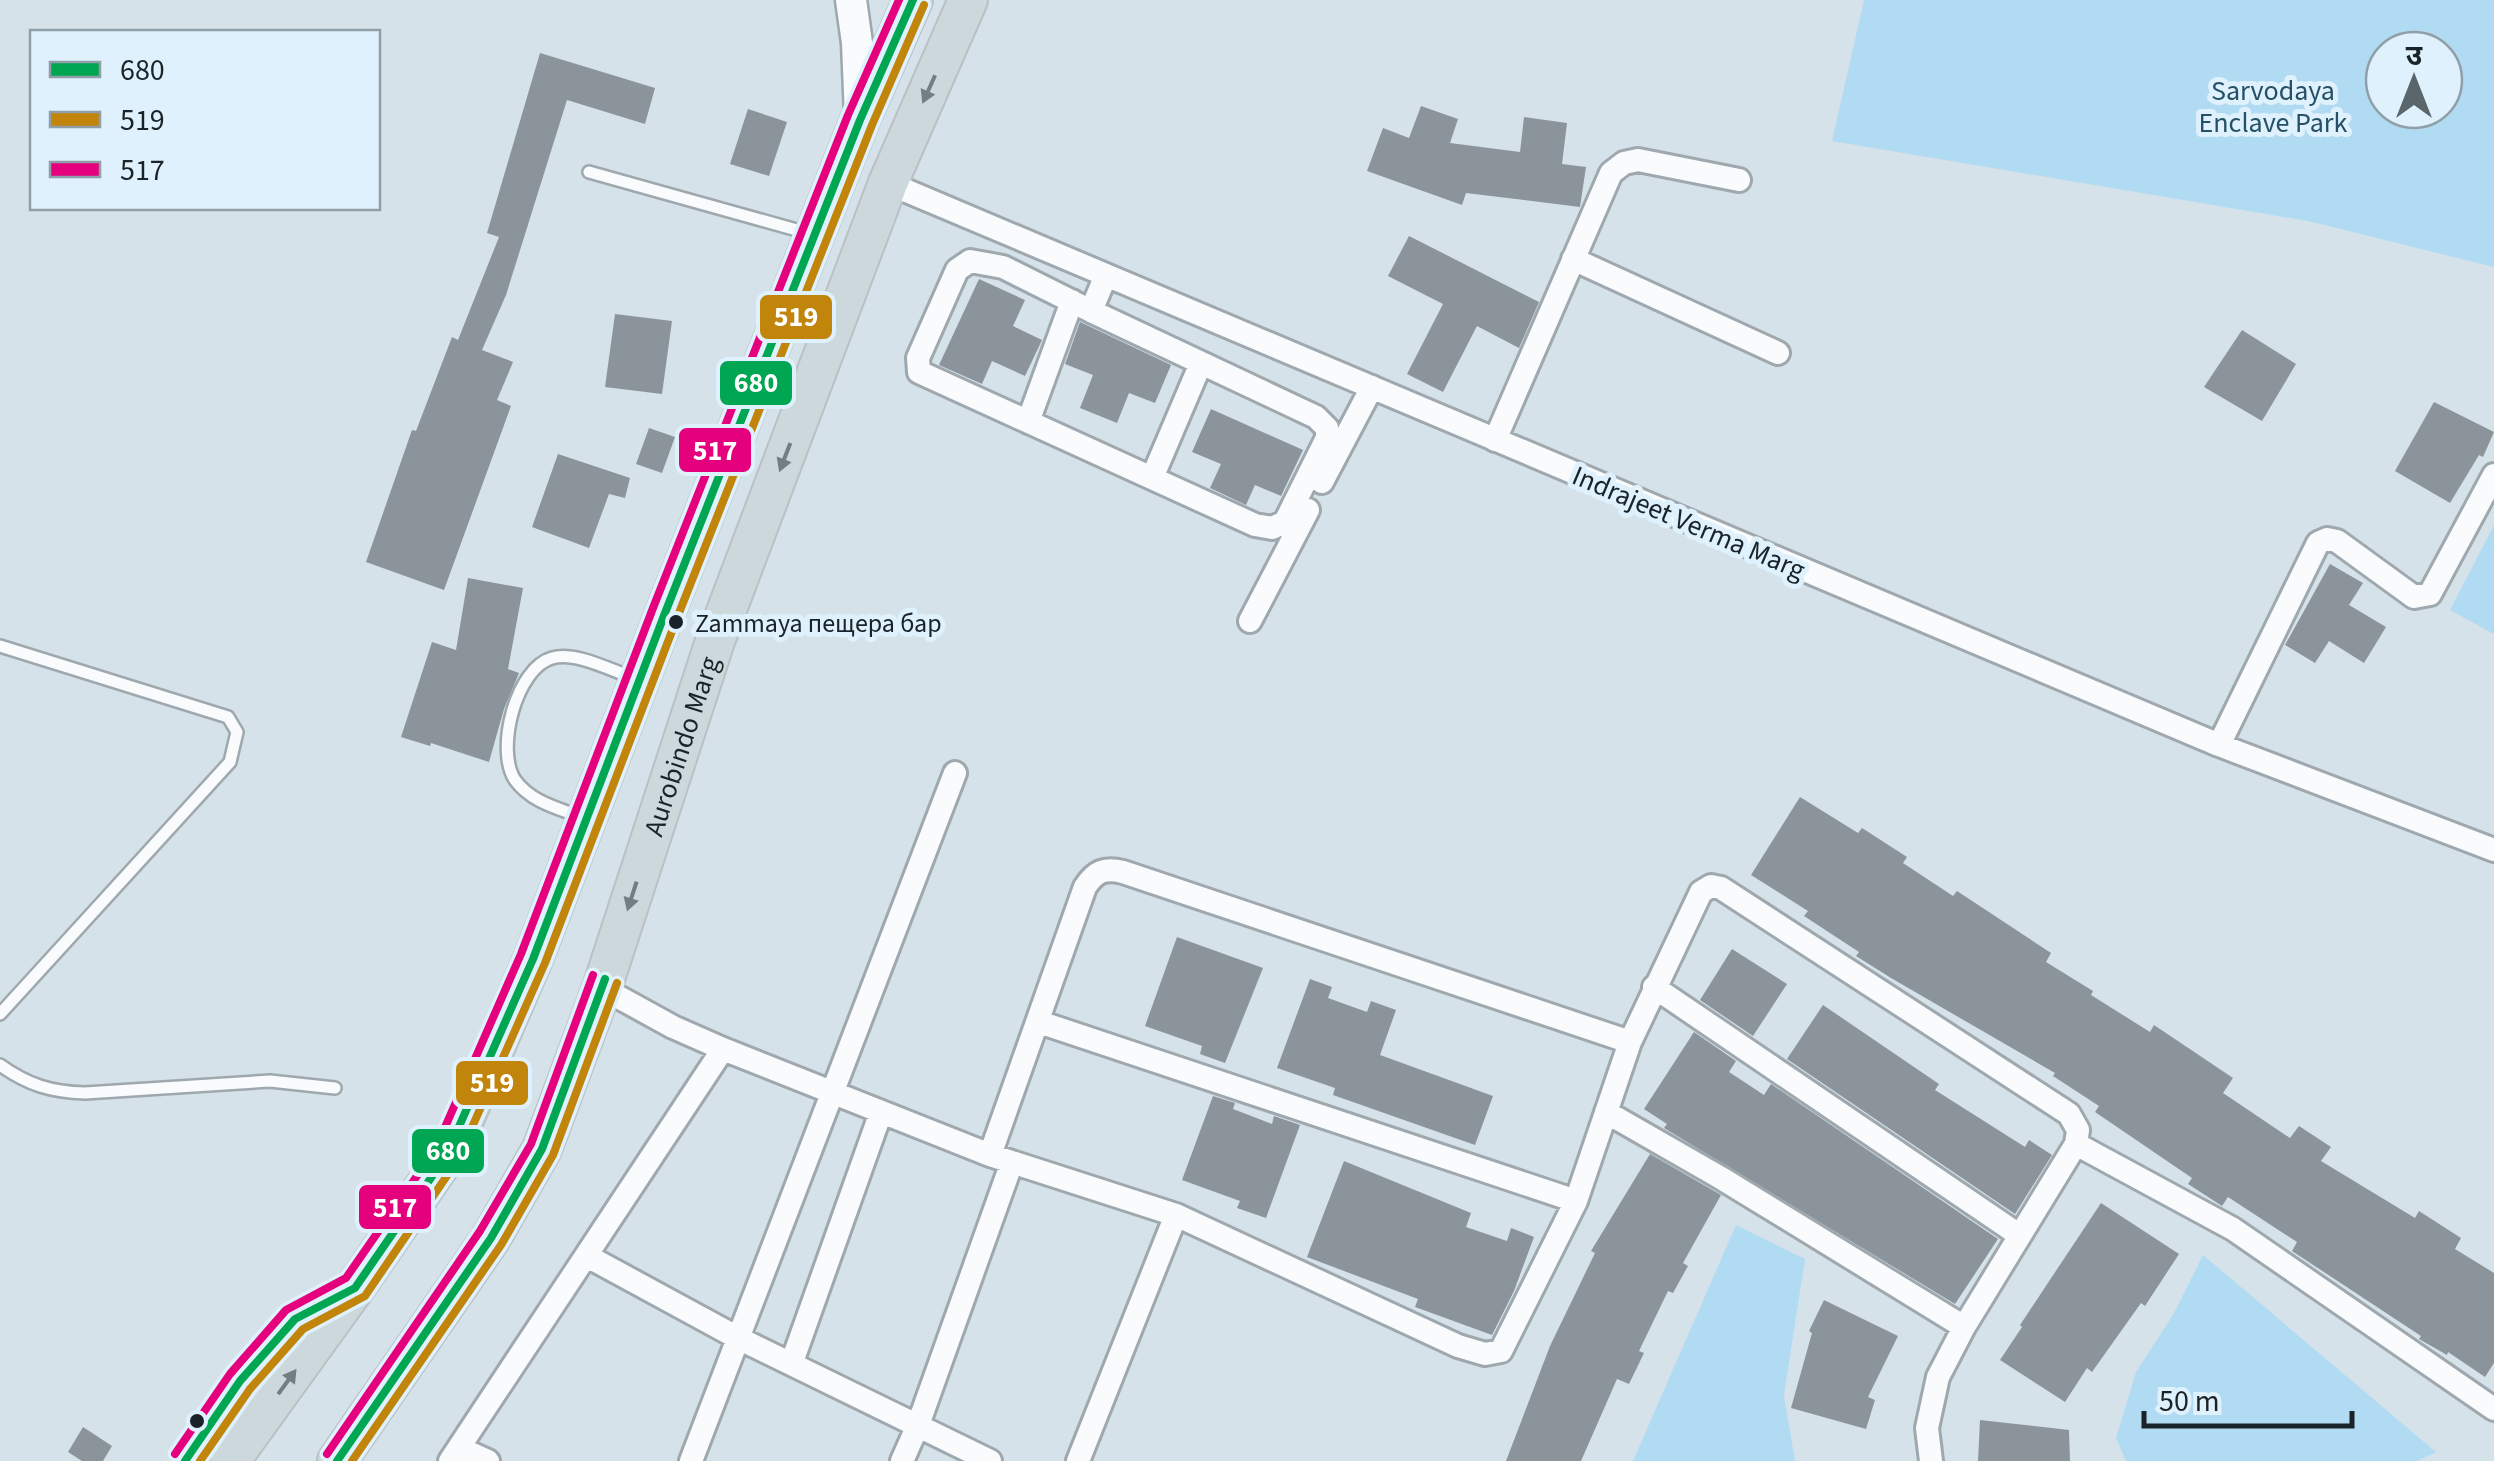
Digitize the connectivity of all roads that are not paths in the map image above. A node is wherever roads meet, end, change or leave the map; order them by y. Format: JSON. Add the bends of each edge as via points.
{"nodes":[{"id":1,"x":851,"y":0,"type":"edge"},
{"id":2,"x":913,"y":0,"type":"edge"},
{"id":3,"x":968,"y":0,"type":"edge"},
{"id":4,"x":860,"y":120,"type":"junction"},
{"id":5,"x":589,"y":172,"type":"dead end"},
{"id":6,"x":1739,"y":180,"type":"dead end"},
{"id":7,"x":888,"y":183,"type":"junction"},
{"id":8,"x":814,"y":235,"type":"junction"},
{"id":9,"x":1574,"y":259,"type":"junction"},
{"id":10,"x":1106,"y":275,"type":"junction"},
{"id":11,"x":1081,"y":306,"type":"junction"},
{"id":12,"x":1778,"y":352,"type":"dead end"},
{"id":13,"x":1201,"y":362,"type":"junction"},
{"id":14,"x":1372,"y":388,"type":"junction"},
{"id":15,"x":1028,"y":422,"type":"junction"},
{"id":16,"x":1495,"y":440,"type":"junction"},
{"id":17,"x":2494,"y":476,"type":"edge"},
{"id":18,"x":1152,"y":478,"type":"junction"},
{"id":19,"x":1250,"y":621,"type":"dead end"},
{"id":20,"x":0,"y":646,"type":"edge"},
{"id":21,"x":639,"y":680,"type":"junction"},
{"id":22,"x":2219,"y":745,"type":"junction"},
{"id":23,"x":955,"y":773,"type":"dead end"},
{"id":24,"x":585,"y":819,"type":"junction"},
{"id":25,"x":2494,"y":850,"type":"edge"},
{"id":26,"x":602,"y":988,"type":"junction"},
{"id":27,"x":1654,"y":988,"type":"junction"},
{"id":28,"x":0,"y":1014,"type":"edge"},
{"id":29,"x":1039,"y":1022,"type":"junction"},
{"id":30,"x":1630,"y":1042,"type":"junction"},
{"id":31,"x":723,"y":1050,"type":"junction"},
{"id":32,"x":0,"y":1065,"type":"edge"},
{"id":33,"x":335,"y":1088,"type":"dead end"},
{"id":34,"x":834,"y":1092,"type":"junction"},
{"id":35,"x":882,"y":1112,"type":"junction"},
{"id":36,"x":1606,"y":1112,"type":"junction"},
{"id":37,"x":2076,"y":1144,"type":"junction"},
{"id":38,"x":1001,"y":1158,"type":"junction"},
{"id":39,"x":1576,"y":1201,"type":"junction"},
{"id":40,"x":1176,"y":1215,"type":"junction"},
{"id":41,"x":2019,"y":1235,"type":"junction"},
{"id":42,"x":587,"y":1256,"type":"junction"},
{"id":43,"x":355,"y":1288,"type":"junction"},
{"id":44,"x":1964,"y":1326,"type":"junction"},
{"id":45,"x":738,"y":1338,"type":"junction"},
{"id":46,"x":792,"y":1362,"type":"junction"},
{"id":47,"x":2494,"y":1409,"type":"edge"},
{"id":48,"x":918,"y":1425,"type":"junction"},
{"id":49,"x":455,"y":1454,"type":"edge"},
{"id":50,"x":1087,"y":1458,"type":"edge"},
{"id":51,"x":186,"y":1461,"type":"edge"},
{"id":52,"x":230,"y":1461,"type":"edge"},
{"id":53,"x":337,"y":1461,"type":"edge"},
{"id":54,"x":488,"y":1461,"type":"edge"},
{"id":55,"x":691,"y":1461,"type":"edge"},
{"id":56,"x":902,"y":1461,"type":"edge"},
{"id":57,"x":990,"y":1461,"type":"edge"},
{"id":58,"x":1932,"y":1461,"type":"edge"}],
"edges":[{"from":1,"to":4,"type":"main road"},
{"from":2,"to":4,"type":"highway"},
{"from":3,"to":7,"type":"highway","name":"Aurobindo Marg","one_way":true},
{"from":4,"to":8,"type":"highway"},
{"from":5,"to":8,"type":"lane"},
{"from":6,"to":9,"type":"street","via":[[1624,162],[1611,173]]},
{"from":7,"to":10,"type":"street","name":"Indrajeet Verma Marg"},
{"from":7,"to":26,"type":"highway","name":"Aurobindo Marg","one_way":true,"via":[[715,641]]},
{"from":8,"to":21,"type":"highway"},
{"from":9,"to":12,"type":"street"},
{"from":9,"to":16,"type":"street"},
{"from":10,"to":11,"type":"street"},
{"from":10,"to":14,"type":"street","name":"Indrajeet Verma Marg"},
{"from":11,"to":13,"type":"street"},
{"from":11,"to":15,"type":"street"},
{"from":11,"to":15,"type":"street","via":[[1004,267],[970,261],[957,270],[918,358],[919,372]]},
{"from":13,"to":18,"type":"street"},
{"from":13,"to":18,"type":"street","via":[[1316,417],[1327,438],[1286,522],[1272,528]]},
{"from":14,"to":16,"type":"street","name":"Indrajeet Verma Marg"},
{"from":14,"to":19,"type":"street"},
{"from":15,"to":18,"type":"street"},
{"from":16,"to":22,"type":"street","name":"Indrajeet Verma Marg"},
{"from":17,"to":22,"type":"street","via":[[2430,594],[2414,597],[2337,541],[2318,544]]},
{"from":20,"to":28,"type":"lane","via":[[228,717],[237,732],[230,762]]},
{"from":21,"to":24,"type":"highway"},
{"from":21,"to":24,"type":"lane","via":[[553,658],[532,671],[510,716],[514,778],[535,800]]},
{"from":22,"to":25,"type":"street","name":"Indrajeet Verma Marg"},
{"from":23,"to":34,"type":"street"},
{"from":24,"to":43,"type":"highway","via":[[534,958],[452,1142]]},
{"from":26,"to":31,"type":"street"},
{"from":26,"to":53,"type":"highway","name":"Aurobindo Marg","via":[[542,1148],[491,1238]]},
{"from":27,"to":30,"type":"street"},
{"from":27,"to":37,"type":"street","via":[[1701,892],[1721,888],[2069,1114],[2078,1130]]},
{"from":27,"to":41,"type":"street"},
{"from":29,"to":30,"type":"street","via":[[1085,888],[1092,876],[1114,870]]},
{"from":29,"to":38,"type":"street"},
{"from":29,"to":39,"type":"street"},
{"from":30,"to":36,"type":"street"},
{"from":31,"to":34,"type":"street"},
{"from":31,"to":42,"type":"street"},
{"from":32,"to":33,"type":"lane","via":[[55,1092],[84,1094],[270,1081]]},
{"from":34,"to":35,"type":"street"},
{"from":34,"to":45,"type":"street"},
{"from":35,"to":38,"type":"street"},
{"from":35,"to":46,"type":"street"},
{"from":36,"to":39,"type":"street"},
{"from":36,"to":44,"type":"street"},
{"from":37,"to":41,"type":"street"},
{"from":37,"to":47,"type":"street","via":[[2233,1229]]},
{"from":38,"to":40,"type":"street"},
{"from":38,"to":48,"type":"street"},
{"from":39,"to":40,"type":"street","via":[[1501,1351],[1485,1354]]},
{"from":40,"to":50,"type":"street","via":[[1108,1380]]},
{"from":41,"to":44,"type":"street"},
{"from":42,"to":45,"type":"street"},
{"from":42,"to":49,"type":"street"},
{"from":43,"to":51,"type":"street","via":[[295,1319],[240,1381]]},
{"from":52,"to":43,"type":"highway","one_way":true},
{"from":44,"to":58,"type":"street","via":[[1930,1404]]},
{"from":45,"to":46,"type":"street"},
{"from":45,"to":55,"type":"street"},
{"from":46,"to":48,"type":"street"},
{"from":48,"to":56,"type":"street"},
{"from":48,"to":57,"type":"street"},
{"from":49,"to":54,"type":"street"}]}
